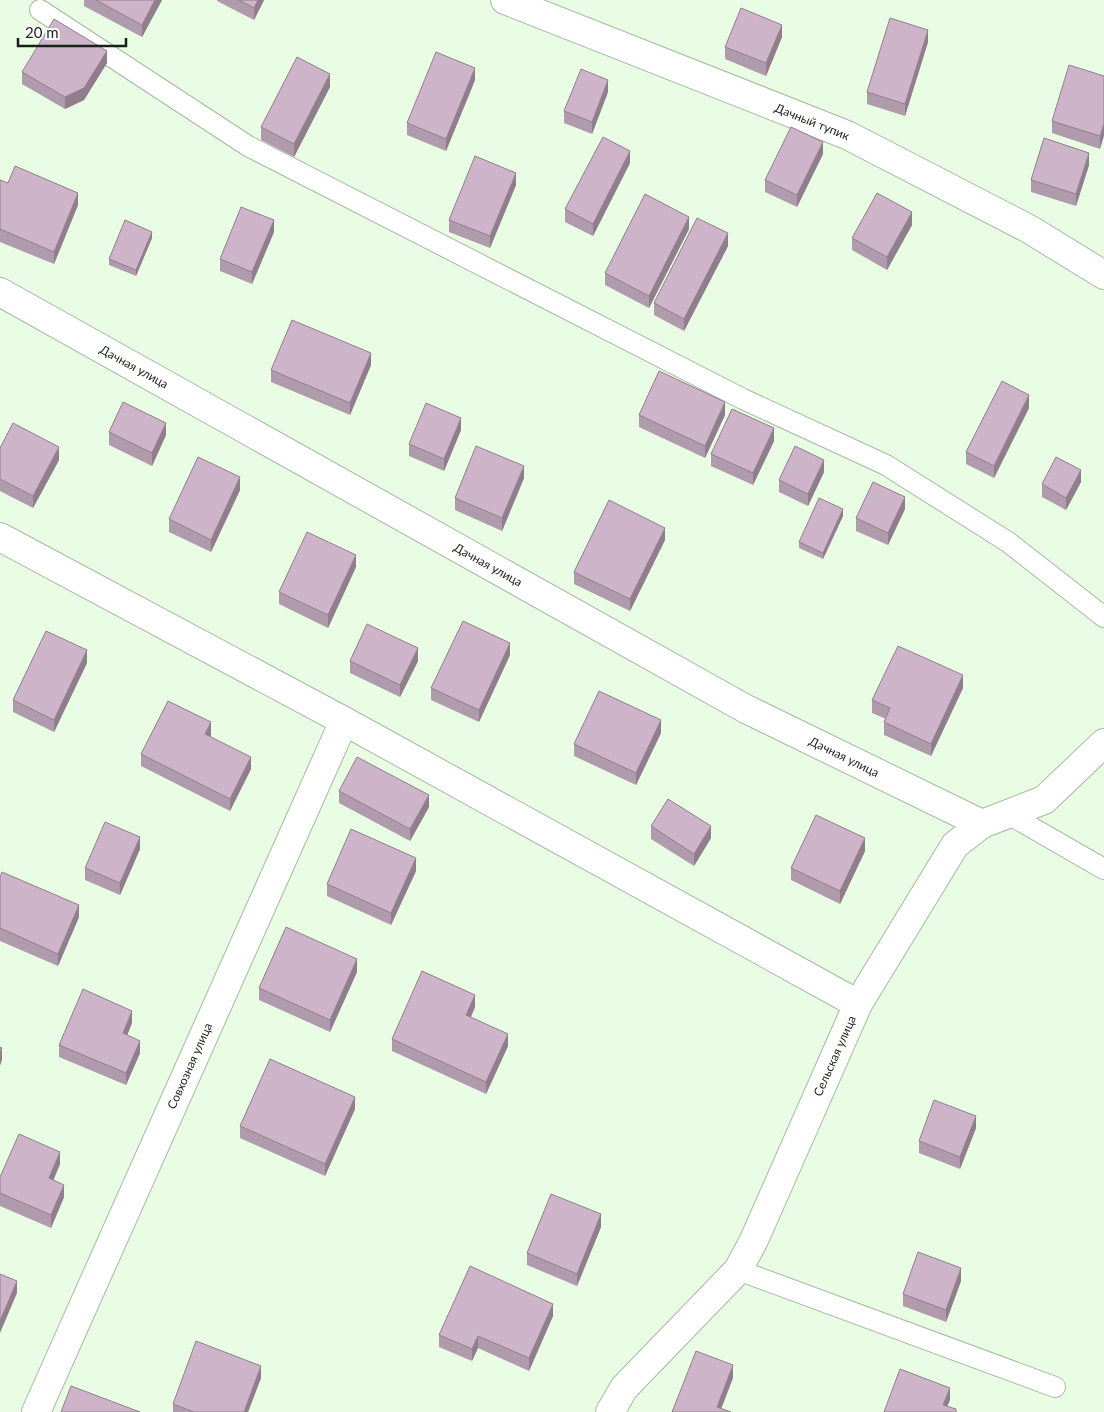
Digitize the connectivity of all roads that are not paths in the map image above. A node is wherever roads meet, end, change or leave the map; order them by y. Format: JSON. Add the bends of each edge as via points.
{"nodes":[{"id":1,"x":506,"y":0,"type":"edge"},
{"id":2,"x":40,"y":10,"type":"dead end"},
{"id":3,"x":1104,"y":275,"type":"edge"},
{"id":4,"x":0,"y":292,"type":"edge"},
{"id":5,"x":0,"y":537,"type":"edge"},
{"id":6,"x":1104,"y":617,"type":"edge"},
{"id":7,"x":344,"y":721,"type":"junction"},
{"id":8,"x":1104,"y":743,"type":"edge"},
{"id":9,"x":1010,"y":815,"type":"junction"},
{"id":10,"x":982,"y":824,"type":"junction"},
{"id":11,"x":1104,"y":869,"type":"edge"},
{"id":12,"x":858,"y":1004,"type":"junction"},
{"id":13,"x":738,"y":1270,"type":"junction"},
{"id":14,"x":1055,"y":1387,"type":"dead end"},
{"id":15,"x":36,"y":1412,"type":"edge"},
{"id":16,"x":610,"y":1412,"type":"edge"}],
"edges":[{"from":1,"to":3,"type":"street","name":"Дачный тупик","via":[[847,135],[1029,229]]},
{"from":2,"to":6,"type":"lane","via":[[248,146],[742,399],[886,465],[1008,542]]},
{"from":4,"to":10,"type":"street","name":"Дачная улица","via":[[746,709]]},
{"from":5,"to":7,"type":"street"},
{"from":7,"to":12,"type":"street"},
{"from":7,"to":15,"type":"street","name":"Совхозная улица"},
{"from":8,"to":9,"type":"street","name":"Сельская улица","via":[[1044,800]]},
{"from":9,"to":10,"type":"street","name":"Сельская улица"},
{"from":9,"to":11,"type":"lane"},
{"from":10,"to":12,"type":"street","name":"Сельская улица","via":[[955,845]]},
{"from":12,"to":13,"type":"street","name":"Сельская улица"},
{"from":13,"to":14,"type":"lane"},
{"from":13,"to":16,"type":"street","name":"Сельская улица","via":[[624,1388]]}]}
